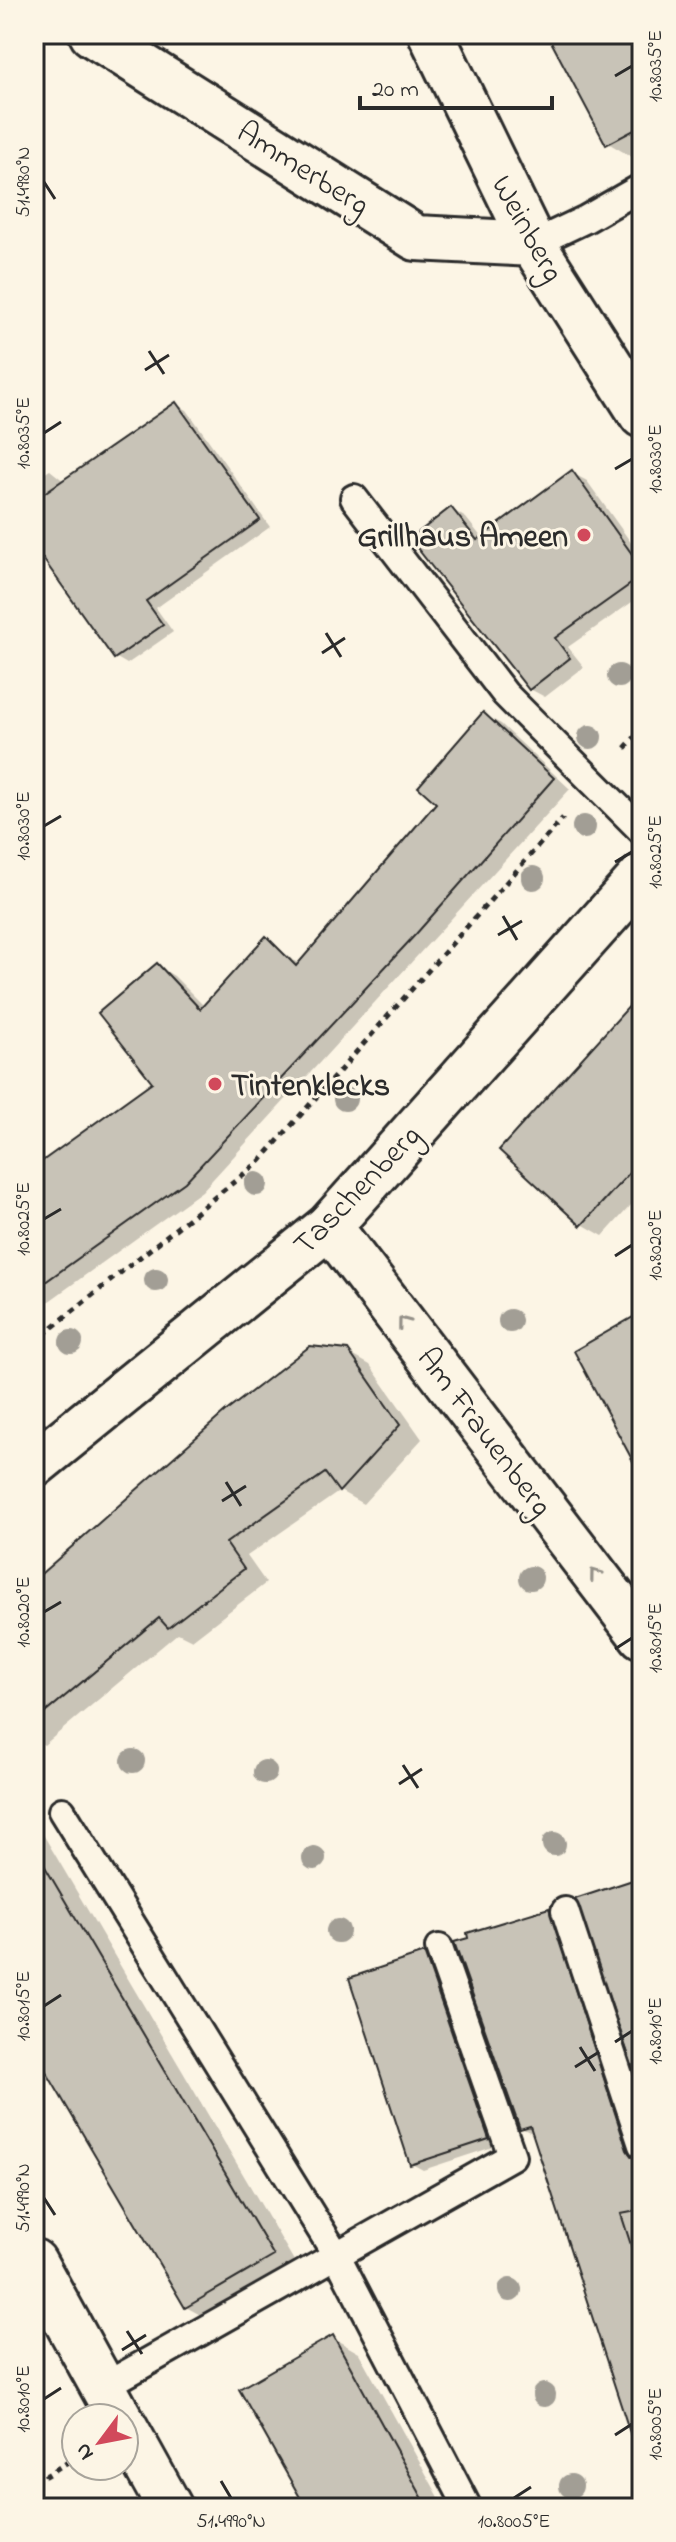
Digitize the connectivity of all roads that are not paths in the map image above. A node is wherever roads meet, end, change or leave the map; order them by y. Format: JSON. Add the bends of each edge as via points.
{"nodes":[{"id":1,"x":92,"y":34,"type":"edge"},
{"id":2,"x":431,"y":34,"type":"edge"},
{"id":3,"x":642,"y":187,"type":"edge"},
{"id":4,"x":533,"y":244,"type":"junction"},
{"id":5,"x":642,"y":415,"type":"edge"},
{"id":6,"x":354,"y":498,"type":"dead end"},
{"id":7,"x":642,"y":831,"type":"edge"},
{"id":8,"x":642,"y":876,"type":"edge"},
{"id":9,"x":329,"y":1226,"type":"junction"},
{"id":10,"x":34,"y":1465,"type":"edge"},
{"id":11,"x":642,"y":1636,"type":"edge"},
{"id":12,"x":62,"y":1811,"type":"dead end"},
{"id":13,"x":565,"y":1911,"type":"dead end"},
{"id":14,"x":439,"y":1948,"type":"dead end"},
{"id":15,"x":642,"y":2145,"type":"edge"},
{"id":16,"x":337,"y":2256,"type":"junction"},
{"id":17,"x":34,"y":2262,"type":"edge"},
{"id":18,"x":112,"y":2402,"type":"edge"},
{"id":19,"x":140,"y":2454,"type":"edge"},
{"id":20,"x":170,"y":2508,"type":"edge"},
{"id":21,"x":468,"y":2508,"type":"edge"}],
"edges":[{"from":1,"to":4,"type":"street","name":"Ammerberg","via":[[416,238]]},
{"from":2,"to":4,"type":"street","name":"Weinberg"},
{"from":3,"to":4,"type":"lane"},
{"from":4,"to":5,"type":"street","name":"Weinberg"},
{"from":6,"to":7,"type":"lane","via":[[505,694]]},
{"from":8,"to":9,"type":"street","name":"Taschenberg"},
{"from":9,"to":10,"type":"street","name":"Taschenberg"},
{"from":11,"to":9,"type":"street","name":"Am Frauenberg","one_way":true},
{"from":12,"to":16,"type":"lane"},
{"from":13,"to":15,"type":"lane"},
{"from":14,"to":16,"type":"lane","via":[[512,2156]]},
{"from":16,"to":18,"type":"lane"},
{"from":16,"to":21,"type":"lane"},
{"from":17,"to":18,"type":"street"},
{"from":19,"to":20,"type":"street"}]}
